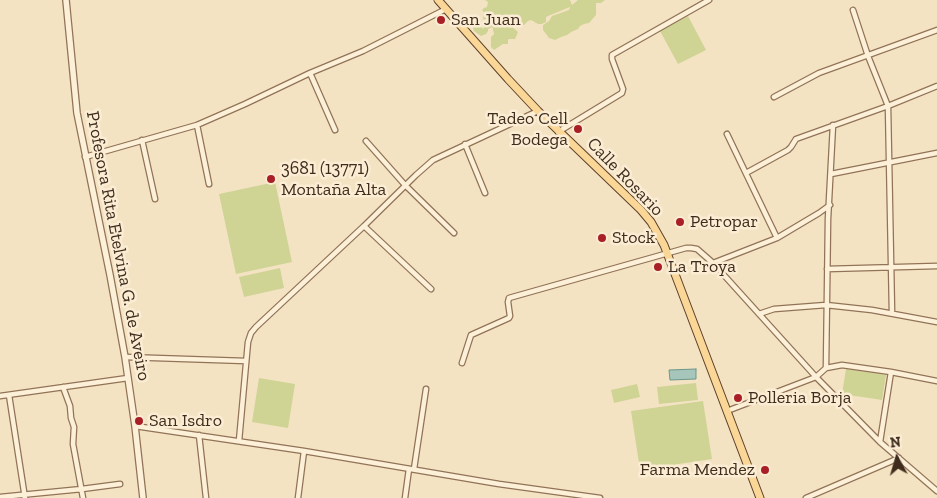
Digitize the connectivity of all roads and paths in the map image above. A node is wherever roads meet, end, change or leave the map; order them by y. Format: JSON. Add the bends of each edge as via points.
{"nodes":[{"id":1,"x":66,"y":0,"type":"edge"},
{"id":2,"x":438,"y":0,"type":"edge"},
{"id":3,"x":709,"y":0,"type":"edge"},
{"id":4,"x":446,"y":9,"type":"junction"},
{"id":5,"x":853,"y":10,"type":"dead end"},
{"id":6,"x":937,"y":30,"type":"edge"},
{"id":7,"x":868,"y":56,"type":"junction"},
{"id":8,"x":310,"y":73,"type":"junction"},
{"id":9,"x":937,"y":86,"type":"edge"},
{"id":10,"x":774,"y":97,"type":"dead end"},
{"id":11,"x":888,"y":106,"type":"junction"},
{"id":12,"x":538,"y":111,"type":"junction"},
{"id":13,"x":196,"y":125,"type":"junction"},
{"id":14,"x":833,"y":125,"type":"junction"},
{"id":15,"x":335,"y":130,"type":"dead end"},
{"id":16,"x":558,"y":132,"type":"junction"},
{"id":17,"x":726,"y":134,"type":"dead end"},
{"id":18,"x":142,"y":140,"type":"junction"},
{"id":19,"x":366,"y":141,"type":"dead end"},
{"id":20,"x":465,"y":144,"type":"junction"},
{"id":21,"x":937,"y":153,"type":"edge"},
{"id":22,"x":86,"y":157,"type":"junction"},
{"id":23,"x":889,"y":162,"type":"junction"},
{"id":24,"x":746,"y":173,"type":"junction"},
{"id":25,"x":831,"y":174,"type":"junction"},
{"id":26,"x":209,"y":184,"type":"dead end"},
{"id":27,"x":405,"y":186,"type":"junction"},
{"id":28,"x":485,"y":194,"type":"dead end"},
{"id":29,"x":155,"y":199,"type":"dead end"},
{"id":30,"x":830,"y":205,"type":"junction"},
{"id":31,"x":819,"y":213,"type":"junction"},
{"id":32,"x":828,"y":218,"type":"junction"},
{"id":33,"x":364,"y":226,"type":"junction"},
{"id":34,"x":454,"y":233,"type":"dead end"},
{"id":35,"x":777,"y":238,"type":"junction"},
{"id":36,"x":667,"y":254,"type":"junction"},
{"id":37,"x":713,"y":263,"type":"junction"},
{"id":38,"x":891,"y":266,"type":"junction"},
{"id":39,"x":937,"y":266,"type":"edge"},
{"id":40,"x":827,"y":269,"type":"junction"},
{"id":41,"x":431,"y":289,"type":"dead end"},
{"id":42,"x":826,"y":305,"type":"junction"},
{"id":43,"x":892,"y":313,"type":"junction"},
{"id":44,"x":759,"y":314,"type":"junction"},
{"id":45,"x":937,"y":322,"type":"edge"},
{"id":46,"x":125,"y":357,"type":"junction"},
{"id":47,"x":246,"y":361,"type":"junction"},
{"id":48,"x":462,"y":363,"type":"dead end"},
{"id":49,"x":826,"y":368,"type":"junction"},
{"id":50,"x":891,"y":372,"type":"junction"},
{"id":51,"x":816,"y":377,"type":"junction"},
{"id":52,"x":128,"y":378,"type":"junction"},
{"id":53,"x":937,"y":381,"type":"edge"},
{"id":54,"x":63,"y":387,"type":"junction"},
{"id":55,"x":426,"y":390,"type":"dead end"},
{"id":56,"x":9,"y":395,"type":"junction"},
{"id":57,"x":0,"y":396,"type":"edge"},
{"id":58,"x":727,"y":411,"type":"junction"},
{"id":59,"x":135,"y":426,"type":"junction"},
{"id":60,"x":199,"y":435,"type":"junction"},
{"id":61,"x":239,"y":441,"type":"junction"},
{"id":62,"x":880,"y":442,"type":"junction"},
{"id":63,"x":304,"y":451,"type":"junction"},
{"id":64,"x":898,"y":458,"type":"junction"},
{"id":65,"x":411,"y":469,"type":"junction"},
{"id":66,"x":120,"y":484,"type":"dead end"},
{"id":67,"x":82,"y":489,"type":"junction"},
{"id":68,"x":937,"y":491,"type":"edge"},
{"id":69,"x":25,"y":496,"type":"edge"},
{"id":70,"x":0,"y":497,"type":"edge"},
{"id":71,"x":83,"y":498,"type":"edge"},
{"id":72,"x":143,"y":498,"type":"edge"},
{"id":73,"x":206,"y":498,"type":"edge"},
{"id":74,"x":298,"y":498,"type":"edge"},
{"id":75,"x":405,"y":498,"type":"edge"},
{"id":76,"x":596,"y":498,"type":"edge"},
{"id":77,"x":600,"y":498,"type":"edge"},
{"id":78,"x":760,"y":498,"type":"edge"},
{"id":79,"x":806,"y":498,"type":"edge"}],
"edges":[{"from":1,"to":22,"type":"street","name":"Profesora Rita Etelvina G. de Aveiro","via":[[75,96]]},
{"from":2,"to":4,"type":"main road","name":"Calle Rosario"},
{"from":3,"to":16,"type":"street","via":[[612,56],[622,93]]},
{"from":4,"to":8,"type":"street","via":[[385,41]]},
{"from":4,"to":12,"type":"main road","name":"Calle Rosario"},
{"from":5,"to":7,"type":"street"},
{"from":6,"to":7,"type":"street"},
{"from":7,"to":10,"type":"street","via":[[819,73]]},
{"from":7,"to":11,"type":"street"},
{"from":8,"to":13,"type":"street"},
{"from":8,"to":15,"type":"street"},
{"from":9,"to":11,"type":"street"},
{"from":11,"to":14,"type":"street"},
{"from":11,"to":23,"type":"street"},
{"from":12,"to":16,"type":"main road","name":"Calle Rosario"},
{"from":12,"to":20,"type":"street"},
{"from":13,"to":18,"type":"street"},
{"from":13,"to":26,"type":"street"},
{"from":14,"to":24,"type":"street","via":[[796,139],[788,150]]},
{"from":14,"to":25,"type":"street"},
{"from":16,"to":36,"type":"main road","name":"Calle Rosario","via":[[641,210],[651,222]]},
{"from":17,"to":24,"type":"street"},
{"from":18,"to":22,"type":"street"},
{"from":18,"to":29,"type":"street"},
{"from":19,"to":27,"type":"street"},
{"from":20,"to":27,"type":"street","via":[[433,160]]},
{"from":20,"to":28,"type":"street"},
{"from":21,"to":23,"type":"street"},
{"from":22,"to":46,"type":"street","name":"Profesora Rita Etelvina G. de Aveiro"},
{"from":23,"to":25,"type":"street"},
{"from":23,"to":38,"type":"street"},
{"from":24,"to":35,"type":"street"},
{"from":25,"to":30,"type":"street"},
{"from":27,"to":33,"type":"street"},
{"from":27,"to":34,"type":"street"},
{"from":30,"to":31,"type":"street"},
{"from":30,"to":32,"type":"street"},
{"from":31,"to":32,"type":"street","via":[[823,212]]},
{"from":31,"to":35,"type":"street"},
{"from":32,"to":40,"type":"street"},
{"from":33,"to":41,"type":"street"},
{"from":33,"to":47,"type":"street","via":[[256,327],[250,336]]},
{"from":35,"to":37,"type":"street"},
{"from":36,"to":37,"type":"street","via":[[691,248]]},
{"from":36,"to":48,"type":"street","via":[[509,298],[509,318],[471,334]]},
{"from":36,"to":58,"type":"main road","name":"Calle Rosario"},
{"from":37,"to":44,"type":"street"},
{"from":38,"to":39,"type":"street"},
{"from":38,"to":40,"type":"street"},
{"from":38,"to":43,"type":"street"},
{"from":40,"to":42,"type":"street"},
{"from":42,"to":43,"type":"street"},
{"from":42,"to":44,"type":"street","via":[[774,309]]},
{"from":42,"to":49,"type":"street"},
{"from":43,"to":45,"type":"street"},
{"from":44,"to":51,"type":"street"},
{"from":46,"to":47,"type":"street"},
{"from":46,"to":52,"type":"street","name":"Profesora Rita Etelvina G. de Aveiro"},
{"from":47,"to":61,"type":"street"},
{"from":49,"to":50,"type":"street","via":[[842,364]]},
{"from":49,"to":51,"type":"street"},
{"from":50,"to":53,"type":"street"},
{"from":50,"to":62,"type":"street"},
{"from":51,"to":58,"type":"street"},
{"from":51,"to":62,"type":"street"},
{"from":52,"to":54,"type":"street"},
{"from":52,"to":59,"type":"street","name":"Profesora Rita Etelvina G. de Aveiro"},
{"from":54,"to":56,"type":"street"},
{"from":54,"to":67,"type":"street","via":[[74,427],[73,444]]},
{"from":55,"to":65,"type":"street"},
{"from":56,"to":57,"type":"street"},
{"from":56,"to":69,"type":"street"},
{"from":58,"to":78,"type":"main road","name":"Calle Rosario"},
{"from":59,"to":60,"type":"street"},
{"from":59,"to":72,"type":"street","name":"Profesora Rita Etelvina G. de Aveiro"},
{"from":60,"to":61,"type":"street"},
{"from":60,"to":73,"type":"street"},
{"from":61,"to":63,"type":"street"},
{"from":62,"to":64,"type":"street"},
{"from":63,"to":65,"type":"street"},
{"from":63,"to":74,"type":"street"},
{"from":64,"to":68,"type":"street"},
{"from":64,"to":79,"type":"street"},
{"from":65,"to":75,"type":"street"},
{"from":65,"to":76,"type":"street"},
{"from":66,"to":67,"type":"street"},
{"from":67,"to":69,"type":"street"},
{"from":67,"to":71,"type":"street"},
{"from":69,"to":70,"type":"street"},
{"from":76,"to":77,"type":"street"}]}
